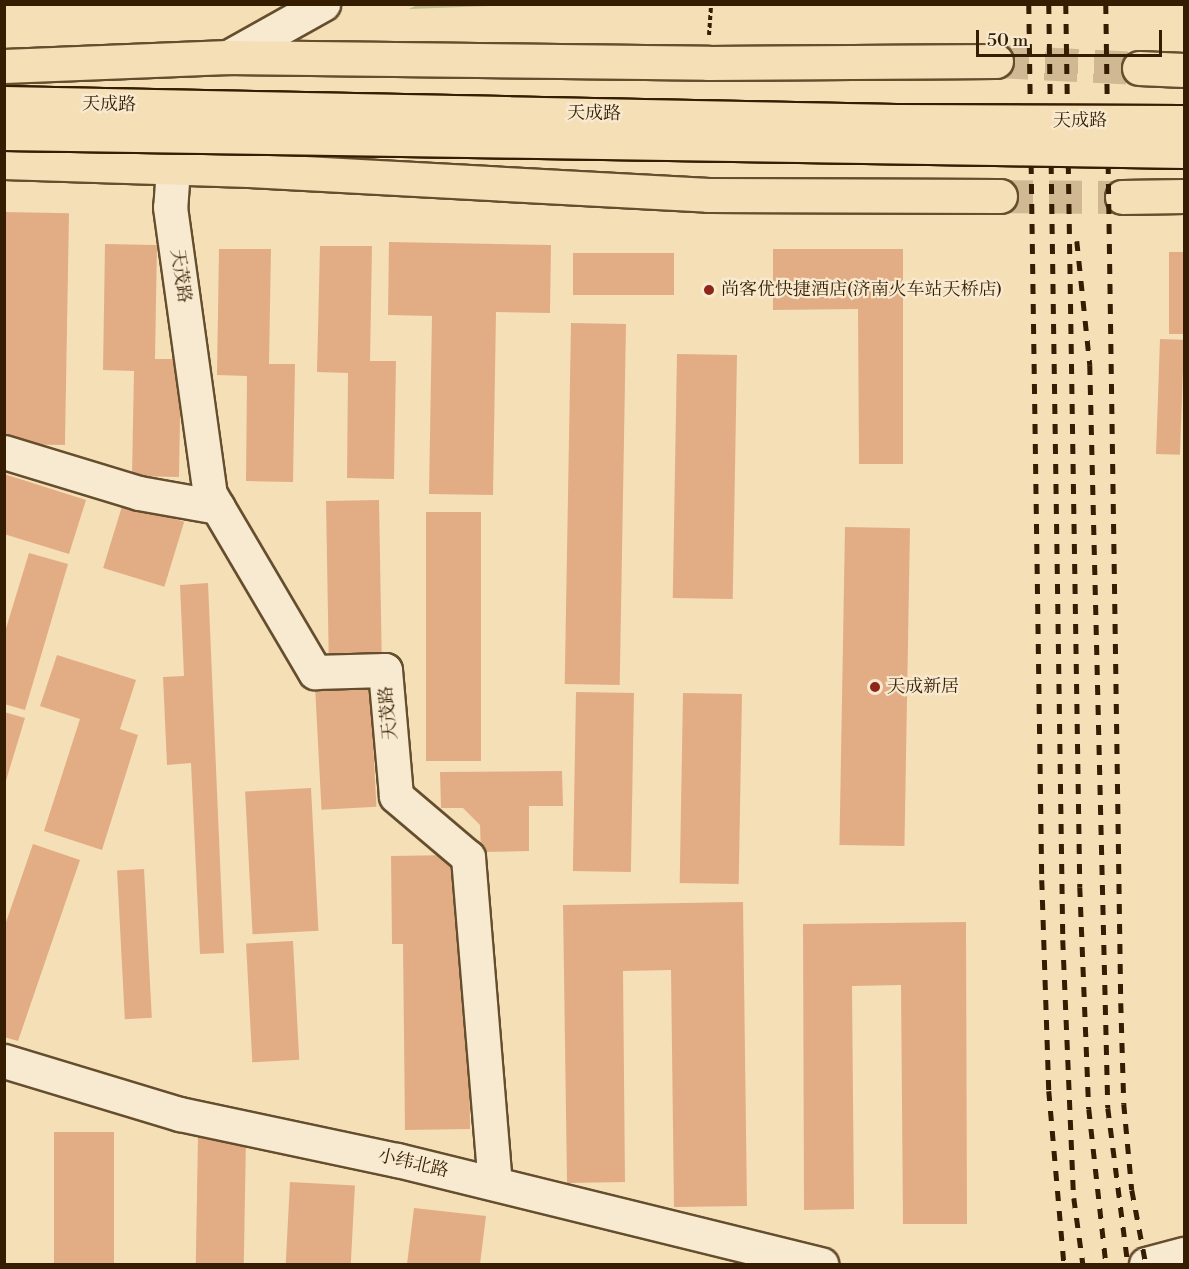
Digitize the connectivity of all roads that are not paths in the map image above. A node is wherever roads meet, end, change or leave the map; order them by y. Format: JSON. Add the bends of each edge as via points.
{"nodes":[{"id":1,"x":323,"y":4,"type":"edge"},
{"id":2,"x":228,"y":57,"type":"junction"},
{"id":3,"x":996,"y":61,"type":"tunnel mouth"},
{"id":4,"x":4,"y":66,"type":"edge"},
{"id":5,"x":1139,"y":68,"type":"tunnel mouth"},
{"id":6,"x":1185,"y":70,"type":"edge"},
{"id":7,"x":4,"y":104,"type":"edge"},
{"id":8,"x":1185,"y":122,"type":"edge"},
{"id":9,"x":4,"y":133,"type":"edge"},
{"id":10,"x":1185,"y":151,"type":"edge"},
{"id":11,"x":4,"y":162,"type":"edge"},
{"id":12,"x":173,"y":168,"type":"junction"},
{"id":13,"x":1000,"y":196,"type":"tunnel mouth"},
{"id":14,"x":1185,"y":196,"type":"edge"},
{"id":15,"x":1122,"y":197,"type":"tunnel mouth"},
{"id":16,"x":4,"y":452,"type":"edge"},
{"id":17,"x":218,"y":507,"type":"junction"},
{"id":18,"x":4,"y":1061,"type":"edge"},
{"id":19,"x":495,"y":1184,"type":"junction"},
{"id":20,"x":1185,"y":1254,"type":"edge"},
{"id":21,"x":785,"y":1260,"type":"edge"},
{"id":22,"x":821,"y":1264,"type":"edge"},
{"id":23,"x":1146,"y":1264,"type":"edge"}],
"edges":[{"from":1,"to":2,"type":"street"},
{"from":2,"to":3,"type":"main road","via":[[708,63]]},
{"from":2,"to":4,"type":"main road"},
{"from":5,"to":6,"type":"main road"},
{"from":7,"to":8,"type":"main road","name":"天成路","bridge":true,"via":[[896,121]]},
{"from":9,"to":10,"type":"main road","name":"天成路","bridge":true},
{"from":11,"to":12,"type":"main road"},
{"from":12,"to":13,"type":"main road","via":[[708,195]]},
{"from":12,"to":17,"type":"street","name":"天茂路","via":[[170,207],[210,494]]},
{"from":14,"to":15,"type":"main road"},
{"from":16,"to":17,"type":"street","via":[[139,493]]},
{"from":17,"to":19,"type":"street","name":"天茂路","via":[[315,672],[385,670],[396,796],[468,857]]},
{"from":18,"to":19,"type":"street","name":"小纬北路","via":[[180,1114]]},
{"from":19,"to":21,"type":"street","name":"小纬北路"},
{"from":20,"to":23,"type":"street"},
{"from":21,"to":22,"type":"street","name":"小纬北路"}]}
